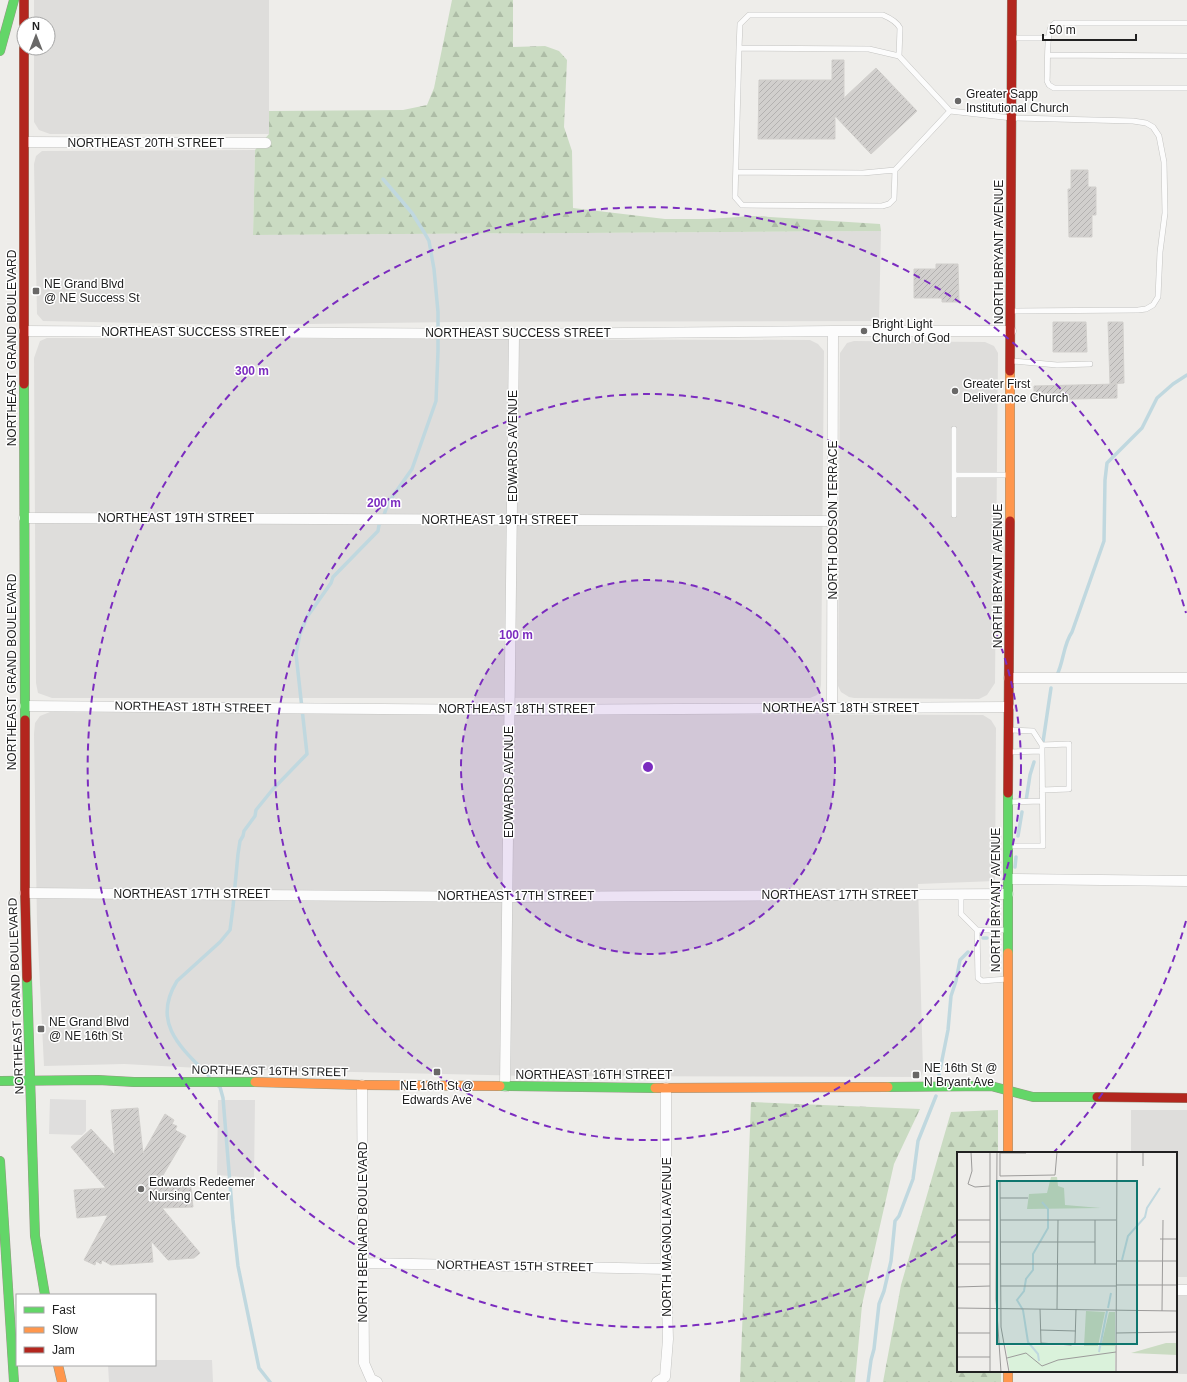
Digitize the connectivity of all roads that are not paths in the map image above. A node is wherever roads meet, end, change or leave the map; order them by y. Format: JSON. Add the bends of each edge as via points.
{"nodes":[{"id":1,"x":14,"y":0,"type":"edge"},
{"id":2,"x":24,"y":0,"type":"edge"},
{"id":3,"x":1012,"y":0,"type":"edge"},
{"id":4,"x":24,"y":16,"type":"edge"},
{"id":5,"x":1187,"y":23,"type":"edge"},
{"id":6,"x":1012,"y":38,"type":"junction"},
{"id":7,"x":1048,"y":38,"type":"junction"},
{"id":8,"x":740,"y":48,"type":"junction"},
{"id":9,"x":0,"y":50,"type":"edge"},
{"id":10,"x":1048,"y":55,"type":"junction"},
{"id":11,"x":24,"y":56,"type":"edge"},
{"id":12,"x":899,"y":56,"type":"junction"},
{"id":13,"x":1187,"y":56,"type":"edge"},
{"id":14,"x":1187,"y":88,"type":"edge"},
{"id":15,"x":950,"y":111,"type":"junction"},
{"id":16,"x":1012,"y":118,"type":"junction"},
{"id":17,"x":25,"y":142,"type":"junction"},
{"id":18,"x":266,"y":143,"type":"dead end"},
{"id":19,"x":895,"y":170,"type":"junction"},
{"id":20,"x":736,"y":172,"type":"junction"},
{"id":21,"x":1012,"y":311,"type":"junction"},
{"id":22,"x":24,"y":331,"type":"junction"},
{"id":23,"x":834,"y":331,"type":"junction"},
{"id":24,"x":1011,"y":331,"type":"junction"},
{"id":25,"x":514,"y":334,"type":"junction"},
{"id":26,"x":1011,"y":361,"type":"junction"},
{"id":27,"x":1090,"y":364,"type":"dead end"},
{"id":28,"x":954,"y":429,"type":"dead end"},
{"id":29,"x":954,"y":475,"type":"junction"},
{"id":30,"x":1011,"y":475,"type":"junction"},
{"id":31,"x":954,"y":515,"type":"dead end"},
{"id":32,"x":24,"y":518,"type":"junction"},
{"id":33,"x":512,"y":520,"type":"junction"},
{"id":34,"x":833,"y":521,"type":"junction"},
{"id":35,"x":1009,"y":678,"type":"junction"},
{"id":36,"x":1187,"y":678,"type":"edge"},
{"id":37,"x":25,"y":706,"type":"junction"},
{"id":38,"x":1009,"y":707,"type":"junction"},
{"id":39,"x":832,"y":708,"type":"junction"},
{"id":40,"x":509,"y":710,"type":"junction"},
{"id":41,"x":1009,"y":730,"type":"junction"},
{"id":42,"x":1042,"y":745,"type":"junction"},
{"id":43,"x":1042,"y":751,"type":"junction"},
{"id":44,"x":1009,"y":752,"type":"junction"},
{"id":45,"x":1042,"y":790,"type":"junction"},
{"id":46,"x":1042,"y":801,"type":"junction"},
{"id":47,"x":1009,"y":802,"type":"junction"},
{"id":48,"x":1008,"y":846,"type":"junction"},
{"id":49,"x":1008,"y":879,"type":"junction"},
{"id":50,"x":1187,"y":881,"type":"edge"},
{"id":51,"x":25,"y":893,"type":"junction"},
{"id":52,"x":961,"y":894,"type":"junction"},
{"id":53,"x":1008,"y":894,"type":"junction"},
{"id":54,"x":508,"y":897,"type":"junction"},
{"id":55,"x":977,"y":930,"type":"junction"},
{"id":56,"x":1008,"y":930,"type":"junction"},
{"id":57,"x":1008,"y":979,"type":"junction"},
{"id":58,"x":30,"y":1080,"type":"junction"},
{"id":59,"x":0,"y":1081,"type":"edge"},
{"id":60,"x":362,"y":1085,"type":"junction"},
{"id":61,"x":505,"y":1086,"type":"junction"},
{"id":62,"x":666,"y":1088,"type":"junction"},
{"id":63,"x":1008,"y":1090,"type":"junction"},
{"id":64,"x":1187,"y":1098,"type":"edge"},
{"id":65,"x":1008,"y":1152,"type":"edge"},
{"id":66,"x":0,"y":1161,"type":"edge"},
{"id":67,"x":364,"y":1263,"type":"junction"},
{"id":68,"x":666,"y":1269,"type":"junction"},
{"id":69,"x":45,"y":1294,"type":"edge"},
{"id":70,"x":58,"y":1366,"type":"edge"},
{"id":71,"x":374,"y":1380,"type":"edge"},
{"id":72,"x":14,"y":1382,"type":"edge"},
{"id":73,"x":62,"y":1382,"type":"edge"},
{"id":74,"x":657,"y":1382,"type":"edge"}],
"edges":[{"from":1,"to":9,"type":"main road"},
{"from":2,"to":4,"type":"main road"},
{"from":3,"to":6,"type":"main road","name":"NORTH BRYANT AVENUE"},
{"from":5,"to":7,"type":"lane","via":[[1056,23],[1052,25]]},
{"from":6,"to":7,"type":"lane"},
{"from":6,"to":16,"type":"main road","name":"NORTH BRYANT AVENUE"},
{"from":7,"to":10,"type":"lane"},
{"from":8,"to":12,"type":"lane","via":[[868,48]]},
{"from":8,"to":12,"type":"lane","via":[[740,24],[749,15],[883,15],[900,28]]},
{"from":8,"to":20,"type":"lane"},
{"from":10,"to":13,"type":"lane"},
{"from":10,"to":14,"type":"lane","via":[[1047,82],[1054,88]]},
{"from":11,"to":17,"type":"main road","name":"NORTHEAST GRAND BOULEVARD"},
{"from":12,"to":15,"type":"lane"},
{"from":15,"to":16,"type":"lane"},
{"from":15,"to":19,"type":"lane"},
{"from":16,"to":21,"type":"main road","name":"NORTH BRYANT AVENUE"},
{"from":16,"to":21,"type":"lane","via":[[1146,123],[1159,136],[1164,162],[1165,213],[1158,297],[1153,305],[1138,310]]},
{"from":17,"to":18,"type":"street","name":"NORTHEAST 20TH STREET"},
{"from":17,"to":22,"type":"main road","name":"NORTHEAST GRAND BOULEVARD"},
{"from":19,"to":20,"type":"lane","via":[[863,173]]},
{"from":19,"to":20,"type":"lane","via":[[894,199],[882,206],[742,205],[735,197]]},
{"from":21,"to":24,"type":"main road","name":"NORTH BRYANT AVENUE"},
{"from":22,"to":25,"type":"street","name":"NORTHEAST SUCCESS STREET"},
{"from":22,"to":32,"type":"main road","name":"NORTHEAST GRAND BOULEVARD"},
{"from":23,"to":24,"type":"street","name":"NORTHEAST SUCCESS STREET"},
{"from":23,"to":25,"type":"street","name":"NORTHEAST SUCCESS STREET"},
{"from":23,"to":34,"type":"street","name":"NORTH DODSON TERRACE"},
{"from":24,"to":26,"type":"main road","name":"NORTH BRYANT AVENUE"},
{"from":25,"to":33,"type":"street","name":"EDWARDS AVENUE"},
{"from":26,"to":27,"type":"lane"},
{"from":26,"to":30,"type":"main road","name":"NORTH BRYANT AVENUE"},
{"from":28,"to":29,"type":"lane"},
{"from":29,"to":30,"type":"lane"},
{"from":29,"to":31,"type":"lane"},
{"from":30,"to":35,"type":"main road","name":"NORTH BRYANT AVENUE"},
{"from":32,"to":33,"type":"street","name":"NORTHEAST 19TH STREET"},
{"from":32,"to":37,"type":"main road","name":"NORTHEAST GRAND BOULEVARD"},
{"from":33,"to":34,"type":"street","name":"NORTHEAST 19TH STREET"},
{"from":33,"to":40,"type":"street","name":"EDWARDS AVENUE"},
{"from":34,"to":39,"type":"street","name":"NORTH DODSON TERRACE"},
{"from":35,"to":36,"type":"street"},
{"from":35,"to":38,"type":"main road","name":"NORTH BRYANT AVENUE"},
{"from":37,"to":40,"type":"street","name":"NORTHEAST 18TH STREET"},
{"from":37,"to":51,"type":"main road","name":"NORTHEAST GRAND BOULEVARD"},
{"from":38,"to":39,"type":"street","name":"NORTHEAST 18TH STREET"},
{"from":38,"to":41,"type":"main road","name":"NORTH BRYANT AVENUE"},
{"from":39,"to":40,"type":"street","name":"NORTHEAST 18TH STREET"},
{"from":40,"to":54,"type":"street","name":"EDWARDS AVENUE"},
{"from":41,"to":42,"type":"lane","via":[[1033,731]]},
{"from":41,"to":44,"type":"main road","name":"NORTH BRYANT AVENUE"},
{"from":42,"to":43,"type":"lane"},
{"from":42,"to":45,"type":"lane","via":[[1068,744],[1069,789]]},
{"from":43,"to":44,"type":"lane"},
{"from":43,"to":45,"type":"lane"},
{"from":44,"to":47,"type":"main road","name":"NORTH BRYANT AVENUE"},
{"from":45,"to":46,"type":"lane"},
{"from":46,"to":47,"type":"lane"},
{"from":46,"to":48,"type":"lane","via":[[1043,846]]},
{"from":47,"to":48,"type":"main road","name":"NORTH BRYANT AVENUE"},
{"from":48,"to":49,"type":"main road","name":"NORTH BRYANT AVENUE"},
{"from":49,"to":50,"type":"street"},
{"from":49,"to":53,"type":"main road","name":"NORTH BRYANT AVENUE"},
{"from":51,"to":54,"type":"street","name":"NORTHEAST 17TH STREET"},
{"from":51,"to":58,"type":"main road","name":"NORTHEAST GRAND BOULEVARD"},
{"from":52,"to":53,"type":"street","name":"NORTHEAST 17TH STREET"},
{"from":52,"to":54,"type":"street","name":"NORTHEAST 17TH STREET"},
{"from":52,"to":55,"type":"lane","via":[[961,914]]},
{"from":53,"to":56,"type":"main road","name":"NORTH BRYANT AVENUE"},
{"from":54,"to":61,"type":"street","name":"EDWARDS AVENUE"},
{"from":55,"to":56,"type":"lane"},
{"from":55,"to":57,"type":"lane","via":[[978,978],[982,981]]},
{"from":56,"to":57,"type":"main road","name":"NORTH BRYANT AVENUE"},
{"from":57,"to":63,"type":"main road","name":"NORTH BRYANT AVENUE"},
{"from":58,"to":59,"type":"main road","name":"NORTHEAST 16TH STREET"},
{"from":58,"to":60,"type":"main road","name":"NORTHEAST 16TH STREET","via":[[235,1081]]},
{"from":58,"to":69,"type":"main road","name":"NORTHEAST GRAND BOULEVARD","via":[[35,1236]]},
{"from":60,"to":61,"type":"main road","name":"NORTHEAST 16TH STREET"},
{"from":60,"to":67,"type":"street","name":"NORTH BERNARD BOULEVARD"},
{"from":61,"to":62,"type":"main road","name":"NORTHEAST 16TH STREET"},
{"from":62,"to":63,"type":"main road","name":"NORTHEAST 16TH STREET","via":[[991,1086]]},
{"from":62,"to":68,"type":"street","name":"NORTH MAGNOLIA AVENUE"},
{"from":63,"to":64,"type":"main road","name":"NORTHEAST 16TH STREET","via":[[1034,1096]]},
{"from":63,"to":65,"type":"main road","name":"NORTH BRYANT AVENUE"},
{"from":66,"to":72,"type":"main road"},
{"from":67,"to":68,"type":"street","name":"NORTHEAST 15TH STREET"},
{"from":67,"to":71,"type":"street","name":"NORTH BERNARD BOULEVARD","via":[[364,1363]]},
{"from":68,"to":74,"type":"street","name":"NORTH MAGNOLIA AVENUE","via":[[668,1339],[665,1377]]},
{"from":70,"to":73,"type":"main road"}]}
